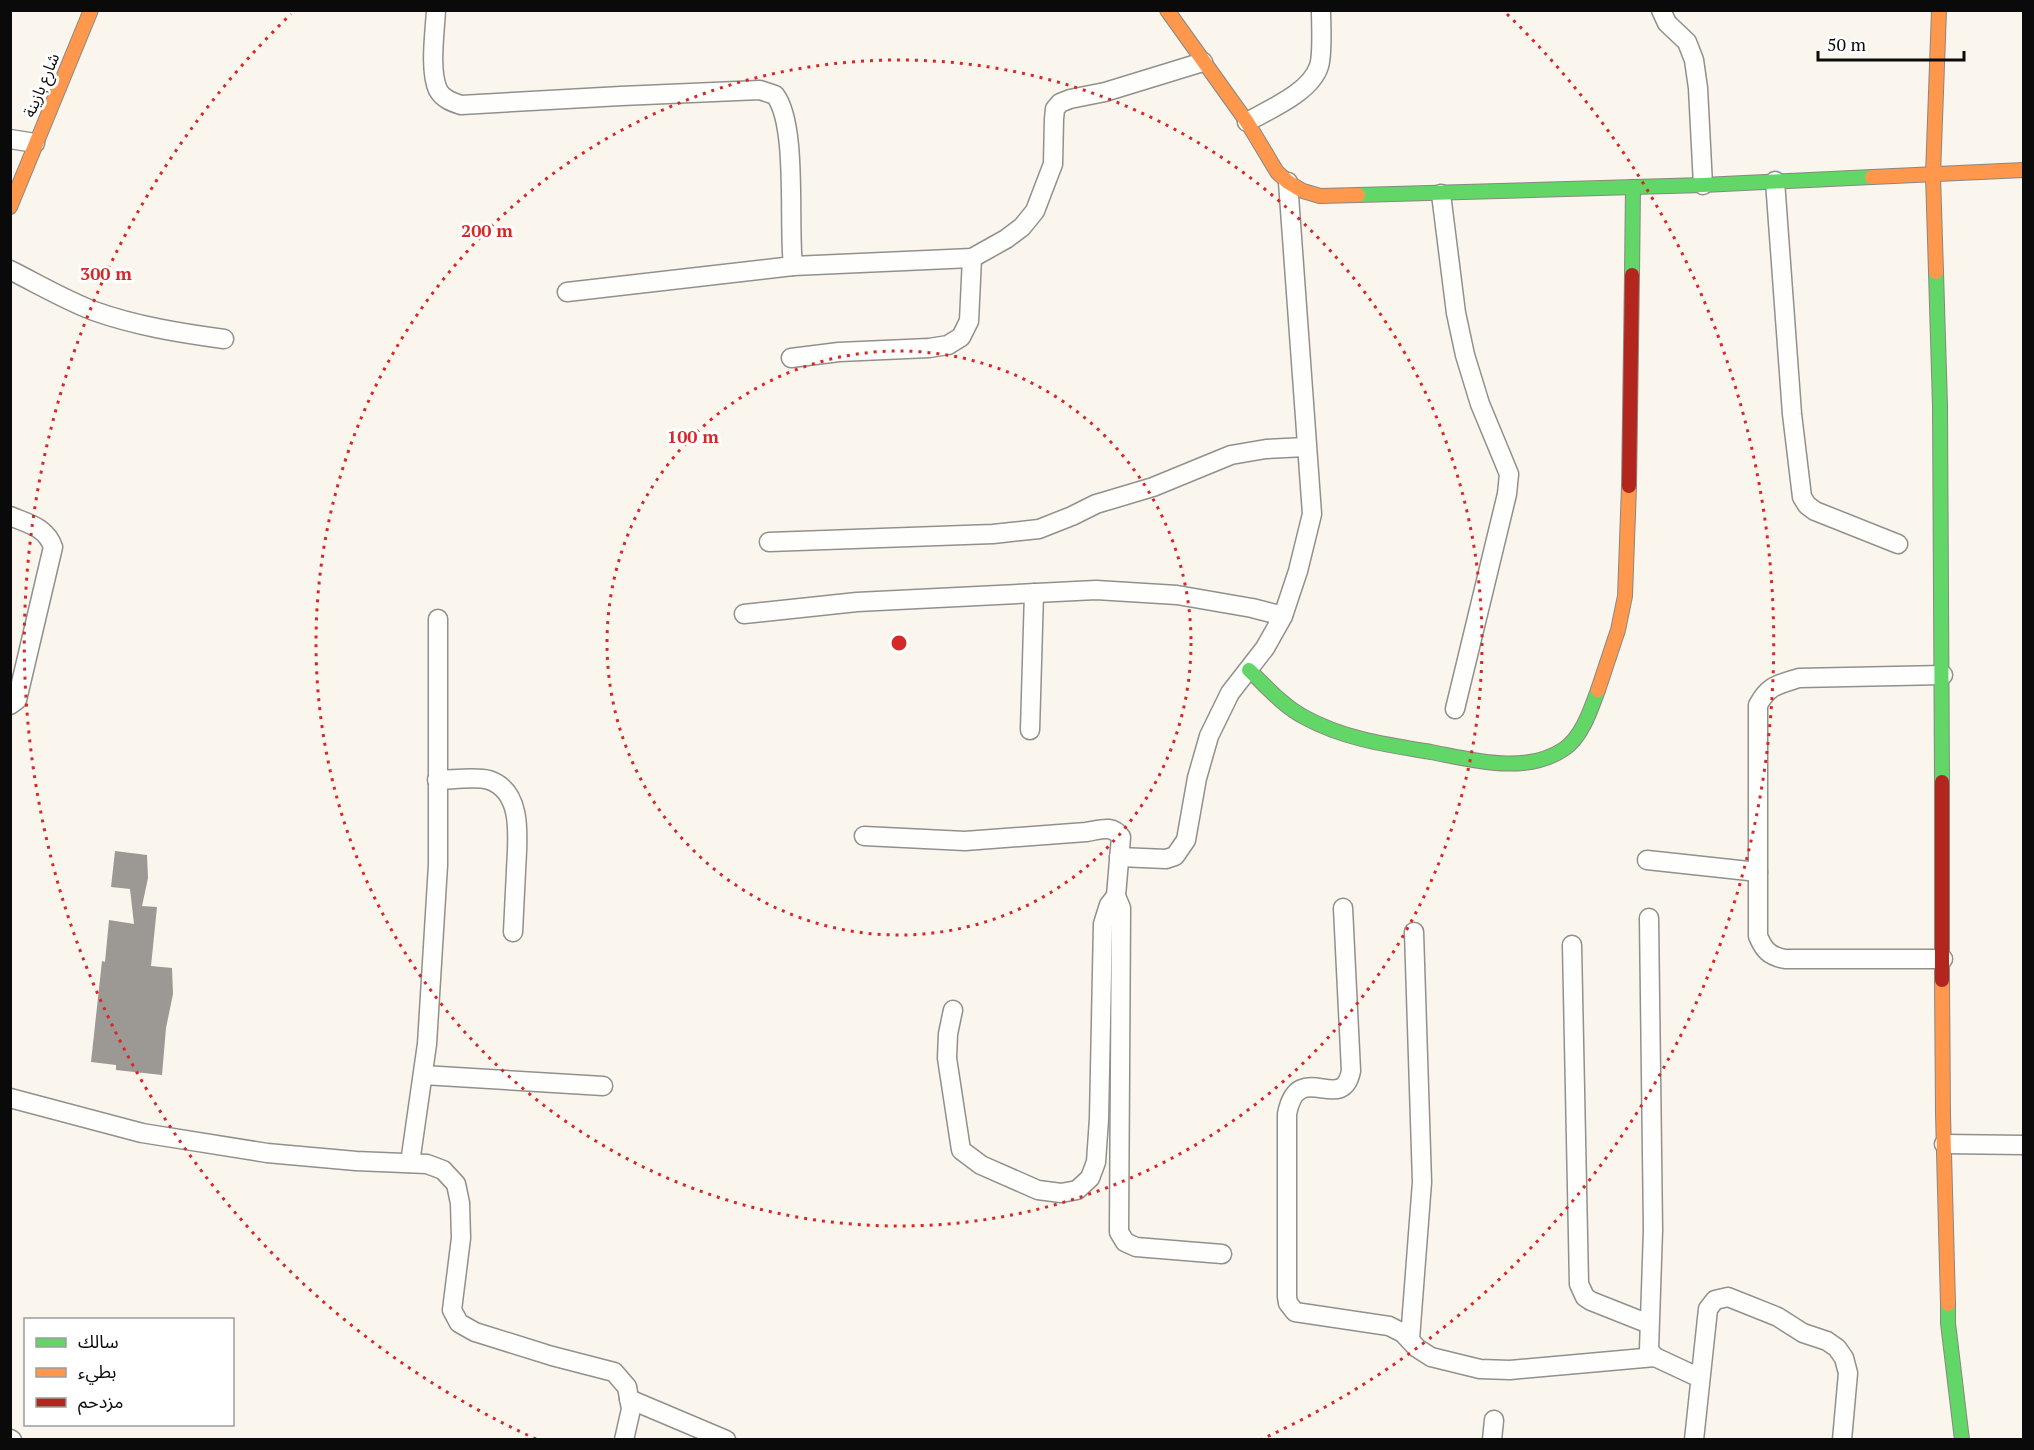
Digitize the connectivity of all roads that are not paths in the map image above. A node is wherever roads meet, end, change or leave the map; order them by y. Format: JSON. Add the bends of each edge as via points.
{"nodes":[{"id":1,"x":91,"y":10,"type":"edge"},
{"id":2,"x":436,"y":10,"type":"edge"},
{"id":3,"x":1167,"y":10,"type":"edge"},
{"id":4,"x":1321,"y":10,"type":"edge"},
{"id":5,"x":1661,"y":10,"type":"edge"},
{"id":6,"x":1939,"y":10,"type":"edge"},
{"id":7,"x":1203,"y":63,"type":"junction"},
{"id":8,"x":1247,"y":122,"type":"junction"},
{"id":9,"x":10,"y":139,"type":"edge"},
{"id":10,"x":35,"y":143,"type":"junction"},
{"id":11,"x":2024,"y":170,"type":"edge"},
{"id":12,"x":1933,"y":175,"type":"junction"},
{"id":13,"x":1775,"y":181,"type":"junction"},
{"id":14,"x":1288,"y":182,"type":"junction"},
{"id":15,"x":1703,"y":185,"type":"junction"},
{"id":16,"x":1634,"y":187,"type":"junction"},
{"id":17,"x":1441,"y":195,"type":"junction"},
{"id":18,"x":10,"y":207,"type":"edge"},
{"id":19,"x":972,"y":258,"type":"junction"},
{"id":20,"x":793,"y":266,"type":"junction"},
{"id":21,"x":10,"y":270,"type":"edge"},
{"id":22,"x":567,"y":292,"type":"dead end"},
{"id":23,"x":224,"y":339,"type":"dead end"},
{"id":24,"x":790,"y":358,"type":"dead end"},
{"id":25,"x":1306,"y":447,"type":"junction"},
{"id":26,"x":10,"y":516,"type":"edge"},
{"id":27,"x":769,"y":542,"type":"dead end"},
{"id":28,"x":1898,"y":544,"type":"dead end"},
{"id":29,"x":1034,"y":593,"type":"junction"},
{"id":30,"x":744,"y":614,"type":"dead end"},
{"id":31,"x":1283,"y":616,"type":"junction"},
{"id":32,"x":438,"y":619,"type":"dead end"},
{"id":33,"x":1249,"y":670,"type":"junction"},
{"id":34,"x":1942,"y":675,"type":"junction"},
{"id":35,"x":10,"y":705,"type":"edge"},
{"id":36,"x":1455,"y":709,"type":"dead end"},
{"id":37,"x":1030,"y":730,"type":"dead end"},
{"id":38,"x":437,"y":780,"type":"junction"},
{"id":39,"x":864,"y":836,"type":"dead end"},
{"id":40,"x":1119,"y":857,"type":"junction"},
{"id":41,"x":1647,"y":860,"type":"dead end"},
{"id":42,"x":1758,"y":872,"type":"junction"},
{"id":43,"x":1116,"y":896,"type":"junction"},
{"id":44,"x":1343,"y":908,"type":"dead end"},
{"id":45,"x":1649,"y":918,"type":"dead end"},
{"id":46,"x":513,"y":932,"type":"dead end"},
{"id":47,"x":1414,"y":932,"type":"dead end"},
{"id":48,"x":1572,"y":945,"type":"dead end"},
{"id":49,"x":1943,"y":959,"type":"junction"},
{"id":50,"x":953,"y":1010,"type":"dead end"},
{"id":51,"x":423,"y":1075,"type":"junction"},
{"id":52,"x":603,"y":1086,"type":"dead end"},
{"id":53,"x":10,"y":1098,"type":"edge"},
{"id":54,"x":1944,"y":1144,"type":"junction"},
{"id":55,"x":2024,"y":1145,"type":"edge"},
{"id":56,"x":410,"y":1163,"type":"junction"},
{"id":57,"x":1222,"y":1254,"type":"dead end"},
{"id":58,"x":1649,"y":1324,"type":"junction"},
{"id":59,"x":1410,"y":1339,"type":"junction"},
{"id":60,"x":1655,"y":1357,"type":"junction"},
{"id":61,"x":1700,"y":1378,"type":"junction"},
{"id":62,"x":629,"y":1399,"type":"junction"},
{"id":63,"x":1494,"y":1420,"type":"dead end"},
{"id":64,"x":624,"y":1440,"type":"edge"},
{"id":65,"x":726,"y":1440,"type":"edge"},
{"id":66,"x":1492,"y":1440,"type":"edge"},
{"id":67,"x":1694,"y":1440,"type":"edge"},
{"id":68,"x":1842,"y":1440,"type":"edge"},
{"id":69,"x":1962,"y":1440,"type":"edge"}],
"edges":[{"from":1,"to":10,"type":"street","name":"شارع بازينة"},
{"from":2,"to":20,"type":"street","via":[[434,74],[439,91],[449,101],[461,105],[760,90],[775,95],[783,109],[788,137]]},
{"from":3,"to":7,"type":"street"},
{"from":4,"to":8,"type":"street","via":[[1319,66],[1311,82]]},
{"from":5,"to":15,"type":"street","via":[[1667,23],[1687,42],[1694,60]]},
{"from":6,"to":12,"type":"street"},
{"from":7,"to":8,"type":"street"},
{"from":7,"to":19,"type":"street","via":[[1060,103],[1055,109],[1053,164],[1035,211],[1006,239]]},
{"from":8,"to":14,"type":"street","via":[[1271,163]]},
{"from":9,"to":10,"type":"street"},
{"from":10,"to":18,"type":"street","name":"شارع بازينة"},
{"from":11,"to":12,"type":"street"},
{"from":12,"to":13,"type":"street"},
{"from":12,"to":34,"type":"street"},
{"from":13,"to":15,"type":"street"},
{"from":13,"to":28,"type":"street","via":[[1802,497],[1815,511]]},
{"from":14,"to":17,"type":"street","via":[[1320,196]]},
{"from":14,"to":25,"type":"street"},
{"from":15,"to":16,"type":"street"},
{"from":16,"to":17,"type":"street"},
{"from":16,"to":33,"type":"street","via":[[1625,596],[1619,627],[1590,712],[1567,747],[1531,761],[1491,763],[1344,736],[1300,715]]},
{"from":17,"to":36,"type":"street","via":[[1465,355],[1509,474]]},
{"from":19,"to":20,"type":"street"},
{"from":19,"to":24,"type":"street","via":[[969,321],[961,337],[948,345]]},
{"from":20,"to":22,"type":"street"},
{"from":21,"to":23,"type":"street","via":[[96,312],[162,330]]},
{"from":25,"to":27,"type":"street","via":[[1231,455],[1153,487],[1095,504],[1039,529]]},
{"from":25,"to":31,"type":"street","via":[[1312,514]]},
{"from":26,"to":35,"type":"street","via":[[39,528],[49,536],[53,547],[17,700]]},
{"from":29,"to":30,"type":"street","via":[[856,602]]},
{"from":29,"to":31,"type":"street","via":[[1096,590],[1177,595]]},
{"from":29,"to":37,"type":"street"},
{"from":31,"to":33,"type":"street"},
{"from":32,"to":38,"type":"street"},
{"from":33,"to":40,"type":"street","via":[[1230,693],[1209,736],[1186,840],[1180,849],[1166,860]]},
{"from":34,"to":42,"type":"street","via":[[1799,678],[1765,693],[1758,705]]},
{"from":34,"to":49,"type":"street"},
{"from":38,"to":46,"type":"street","via":[[486,779],[507,792],[518,827]]},
{"from":38,"to":51,"type":"street","via":[[438,865]]},
{"from":39,"to":40,"type":"street","via":[[965,841],[1113,828],[1121,837]]},
{"from":40,"to":43,"type":"street"},
{"from":41,"to":42,"type":"street"},
{"from":42,"to":49,"type":"street","via":[[1758,936],[1763,949],[1773,957]]},
{"from":43,"to":50,"type":"street","via":[[1103,924],[1096,1162],[1090,1178],[1077,1190],[1038,1190],[981,1165],[961,1149],[947,1058]]},
{"from":43,"to":57,"type":"street","via":[[1120,908],[1119,1232],[1125,1242],[1136,1247]]},
{"from":44,"to":59,"type":"street","via":[[1351,1071],[1344,1088],[1305,1088],[1290,1100],[1288,1304],[1295,1311],[1389,1326]]},
{"from":45,"to":58,"type":"street","via":[[1653,1230]]},
{"from":47,"to":59,"type":"street","via":[[1422,1182]]},
{"from":48,"to":58,"type":"street","via":[[1579,1284],[1591,1301]]},
{"from":49,"to":54,"type":"street"},
{"from":51,"to":52,"type":"street"},
{"from":51,"to":56,"type":"street"},
{"from":53,"to":56,"type":"street","via":[[142,1133],[267,1154]]},
{"from":54,"to":55,"type":"street"},
{"from":54,"to":69,"type":"street","via":[[1948,1323]]},
{"from":56,"to":62,"type":"street","via":[[443,1170],[456,1184],[461,1238],[452,1310],[459,1323],[475,1332],[614,1372],[627,1387]]},
{"from":58,"to":60,"type":"street","via":[[1649,1350]]},
{"from":59,"to":60,"type":"street","via":[[1431,1357],[1479,1369],[1510,1370]]},
{"from":60,"to":61,"type":"street"},
{"from":61,"to":67,"type":"street"},
{"from":61,"to":68,"type":"street","via":[[1708,1310],[1715,1300],[1728,1297],[1778,1317],[1803,1333],[1831,1343],[1844,1358],[1848,1373]]},
{"from":62,"to":64,"type":"street","via":[[631,1409]]},
{"from":62,"to":65,"type":"street"},
{"from":63,"to":66,"type":"street"}]}
